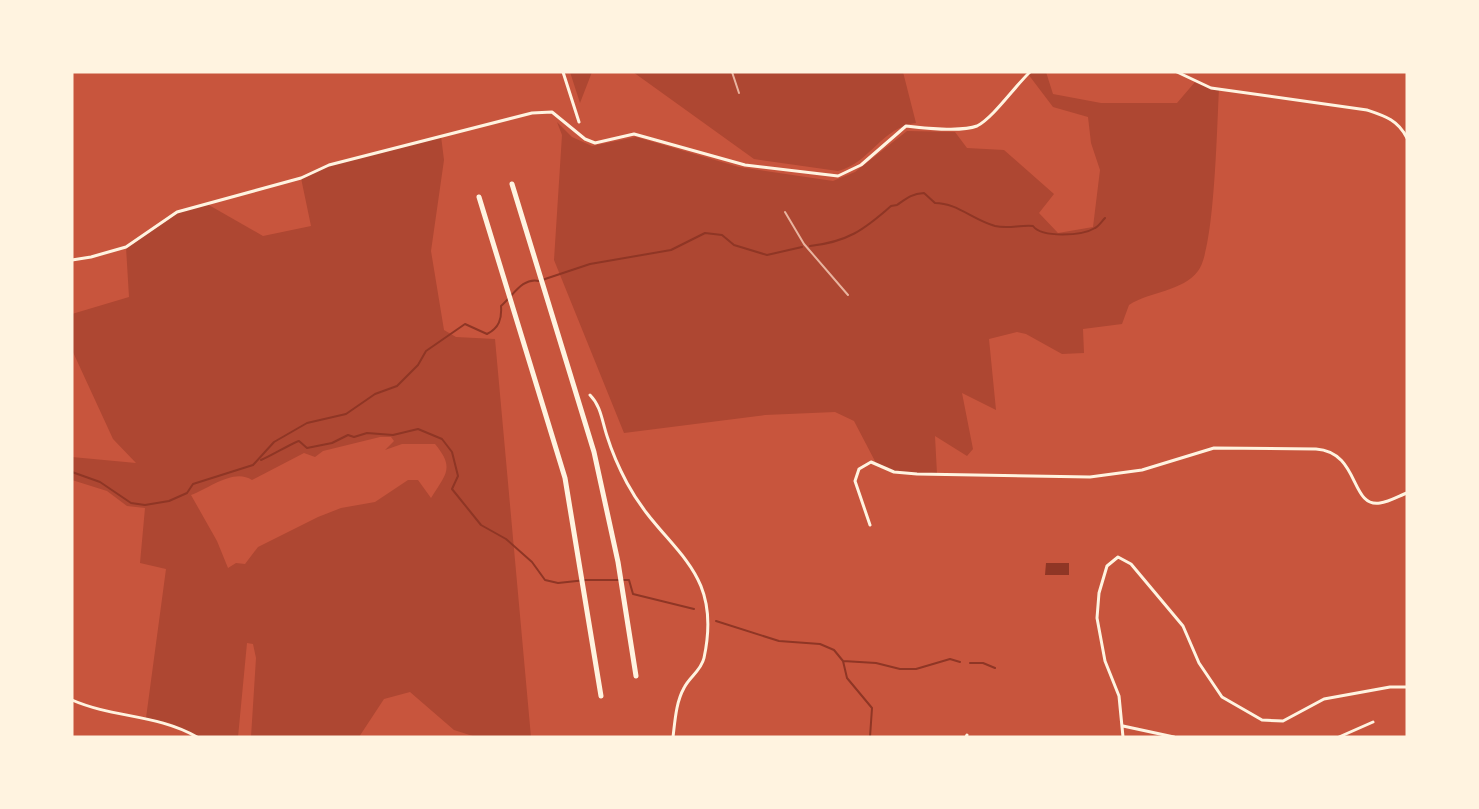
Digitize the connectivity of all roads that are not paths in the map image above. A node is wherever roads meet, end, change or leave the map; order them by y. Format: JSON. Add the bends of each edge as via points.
{"nodes":[{"id":1,"x":563,"y":72,"type":"edge"},
{"id":2,"x":1030,"y":72,"type":"edge"},
{"id":3,"x":1177,"y":72,"type":"edge"},
{"id":4,"x":579,"y":122,"type":"dead end"},
{"id":5,"x":1407,"y":138,"type":"edge"},
{"id":6,"x":512,"y":184,"type":"dead end"},
{"id":7,"x":479,"y":196,"type":"dead end"},
{"id":8,"x":72,"y":260,"type":"edge"},
{"id":9,"x":590,"y":394,"type":"dead end"},
{"id":10,"x":1407,"y":493,"type":"edge"},
{"id":11,"x":870,"y":525,"type":"dead end"},
{"id":12,"x":636,"y":676,"type":"dead end"},
{"id":13,"x":1407,"y":687,"type":"edge"},
{"id":14,"x":601,"y":696,"type":"dead end"},
{"id":15,"x":72,"y":700,"type":"edge"},
{"id":16,"x":1373,"y":722,"type":"dead end"},
{"id":17,"x":1123,"y":726,"type":"junction"},
{"id":18,"x":196,"y":737,"type":"edge"},
{"id":19,"x":672,"y":737,"type":"edge"},
{"id":20,"x":1123,"y":737,"type":"edge"},
{"id":21,"x":1174,"y":737,"type":"edge"},
{"id":22,"x":1339,"y":737,"type":"edge"}],
"edges":[{"from":1,"to":4,"type":"street"},
{"from":2,"to":8,"type":"street","via":[[976,126],[906,126],[861,165],[838,176],[745,165],[634,134],[595,143],[585,140],[552,112],[532,113],[329,165],[301,178],[177,212],[126,247]]},
{"from":3,"to":5,"type":"street","via":[[1211,88],[1367,110],[1388,117],[1402,127]]},
{"from":6,"to":12,"type":"highway","via":[[594,452],[618,562]]},
{"from":7,"to":14,"type":"highway","via":[[565,478]]},
{"from":9,"to":19,"type":"street","via":[[598,405],[627,483],[649,516],[690,561],[707,601],[703,662],[683,690]]},
{"from":10,"to":11,"type":"street","via":[[1383,502],[1368,502],[1341,458],[1316,449],[1214,448],[1151,468],[1090,477],[906,473],[871,462],[859,469],[855,481]]},
{"from":13,"to":17,"type":"street","via":[[1324,699],[1283,721],[1262,720],[1222,697],[1207,677],[1183,626],[1131,564],[1115,557],[1107,566],[1099,593],[1097,618],[1105,661],[1119,696]]},
{"from":15,"to":18,"type":"street","via":[[114,714],[170,723]]},
{"from":16,"to":22,"type":"street"},
{"from":17,"to":20,"type":"street"},
{"from":17,"to":21,"type":"street"}]}
